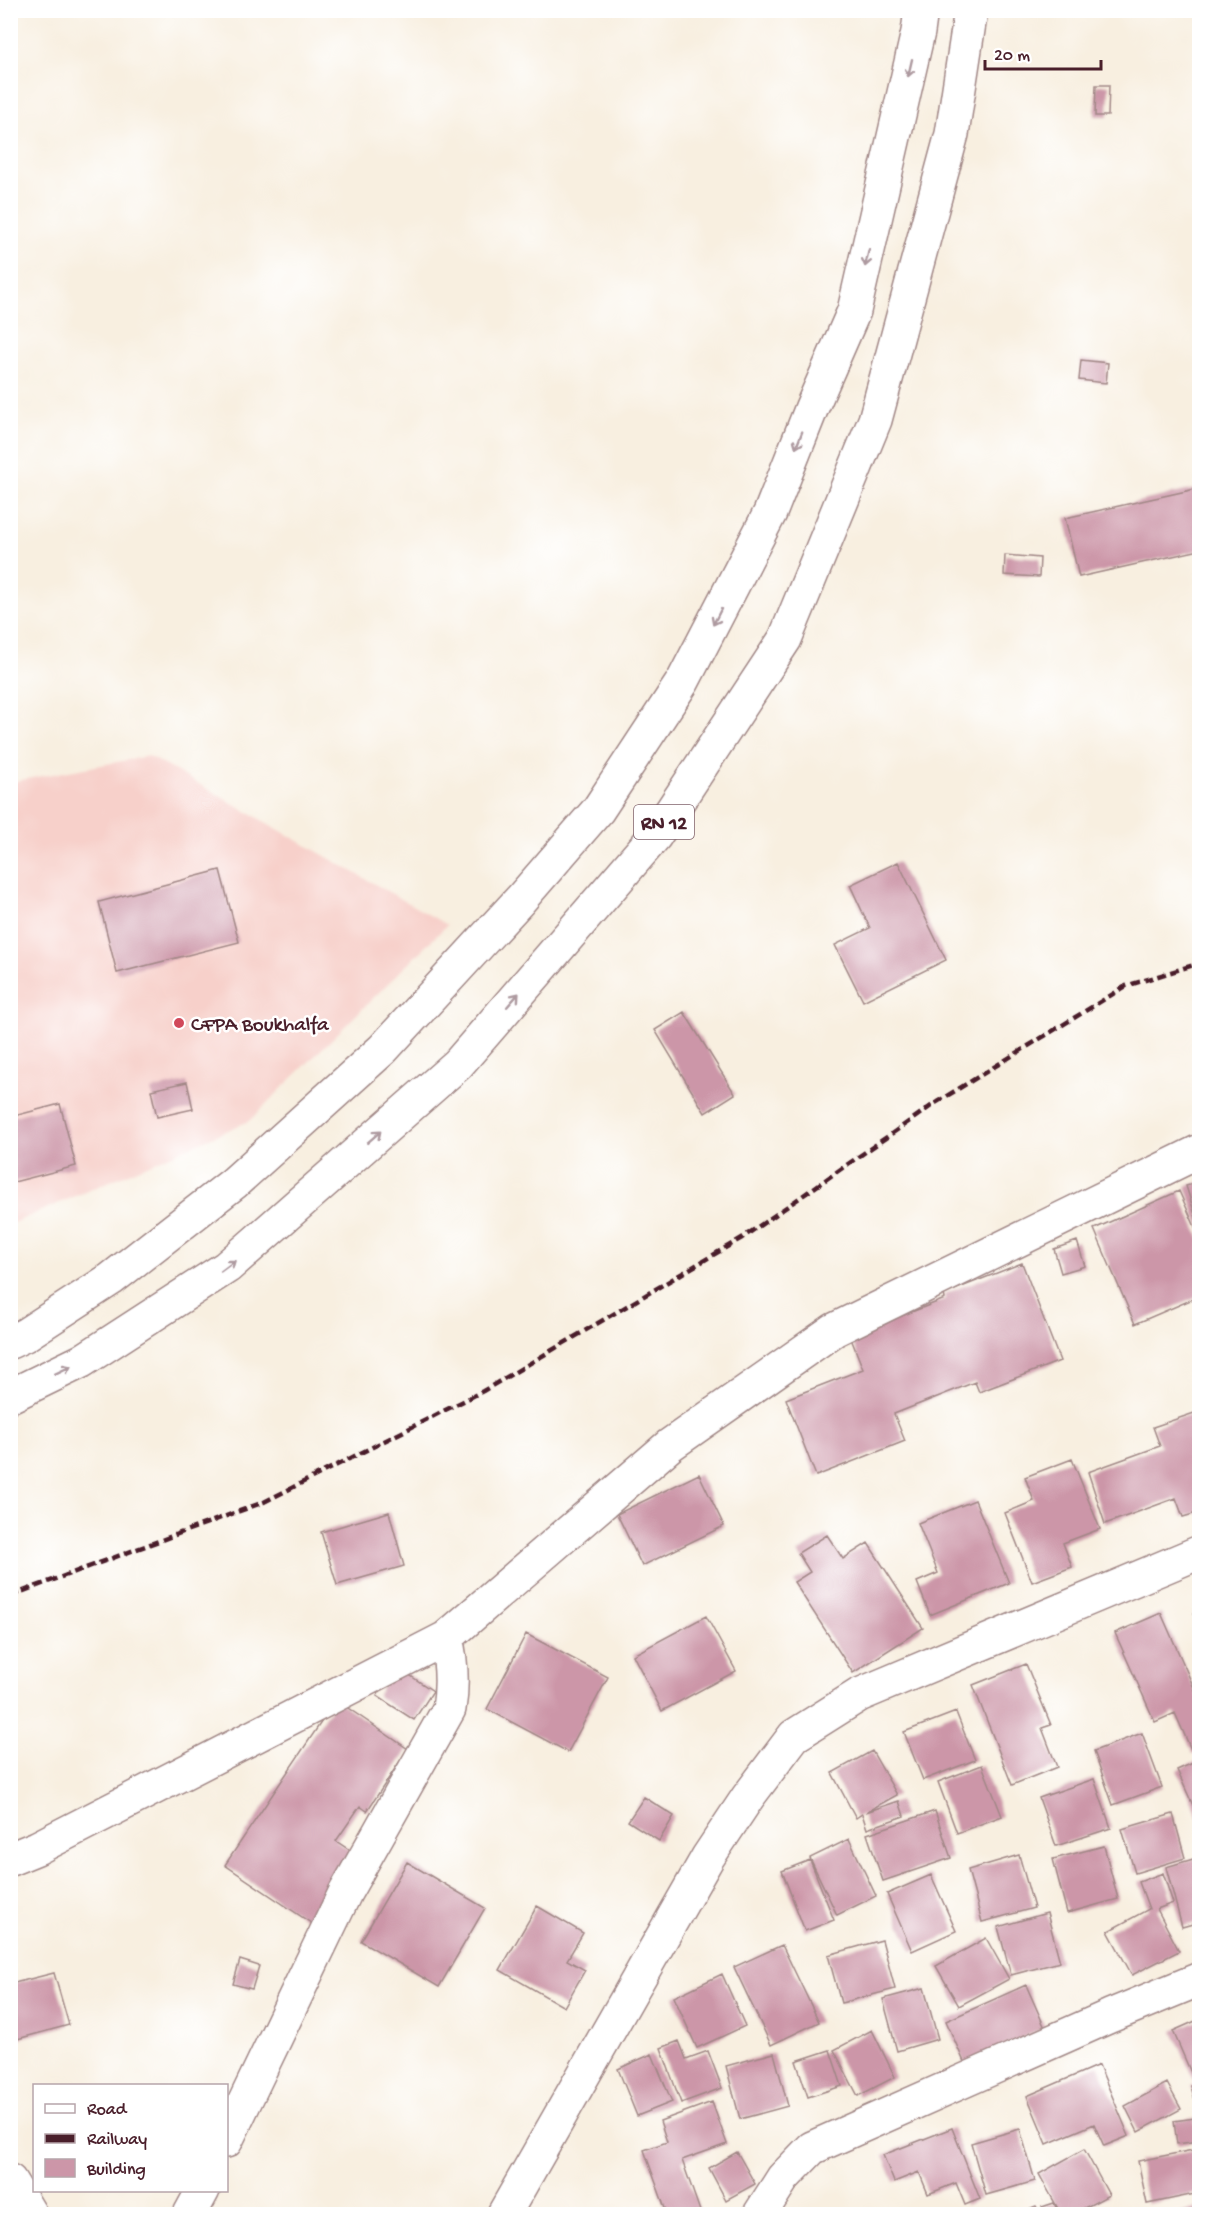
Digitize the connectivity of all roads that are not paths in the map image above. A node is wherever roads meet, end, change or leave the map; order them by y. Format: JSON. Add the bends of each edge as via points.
{"nodes":[{"id":1,"x":921,"y":10,"type":"edge"},
{"id":2,"x":971,"y":10,"type":"edge"},
{"id":3,"x":1200,"y":1151,"type":"edge"},
{"id":4,"x":10,"y":1342,"type":"edge"},
{"id":5,"x":10,"y":1396,"type":"edge"},
{"id":6,"x":1200,"y":1552,"type":"edge"},
{"id":7,"x":446,"y":1638,"type":"junction"},
{"id":8,"x":10,"y":1859,"type":"edge"},
{"id":9,"x":1200,"y":1979,"type":"edge"},
{"id":10,"x":228,"y":2137,"type":"edge"},
{"id":11,"x":10,"y":2181,"type":"edge"},
{"id":12,"x":202,"y":2192,"type":"edge"},
{"id":13,"x":30,"y":2214,"type":"edge"},
{"id":14,"x":190,"y":2214,"type":"edge"},
{"id":15,"x":504,"y":2214,"type":"edge"},
{"id":16,"x":760,"y":2214,"type":"edge"}],
"edges":[{"from":1,"to":4,"type":"main road","number":"RN 12","one_way":true,"via":[[854,311],[770,513],[683,681],[598,810],[374,1057],[234,1184],[111,1279]]},
{"from":5,"to":2,"type":"main road","number":"RN 12","one_way":true,"via":[[82,1360],[227,1267],[458,1064],[655,836],[785,639],[875,420],[952,134]]},
{"from":3,"to":7,"type":"main road","via":[[834,1330],[670,1445]]},
{"from":6,"to":15,"type":"main road","via":[[859,1695],[794,1736],[708,1857]]},
{"from":7,"to":8,"type":"main road"},
{"from":7,"to":10,"type":"main road","via":[[452,1670],[449,1709],[345,1893]]},
{"from":9,"to":16,"type":"main road","via":[[812,2148],[783,2178]]},
{"from":11,"to":13,"type":"main road"},
{"from":12,"to":14,"type":"main road"}]}
